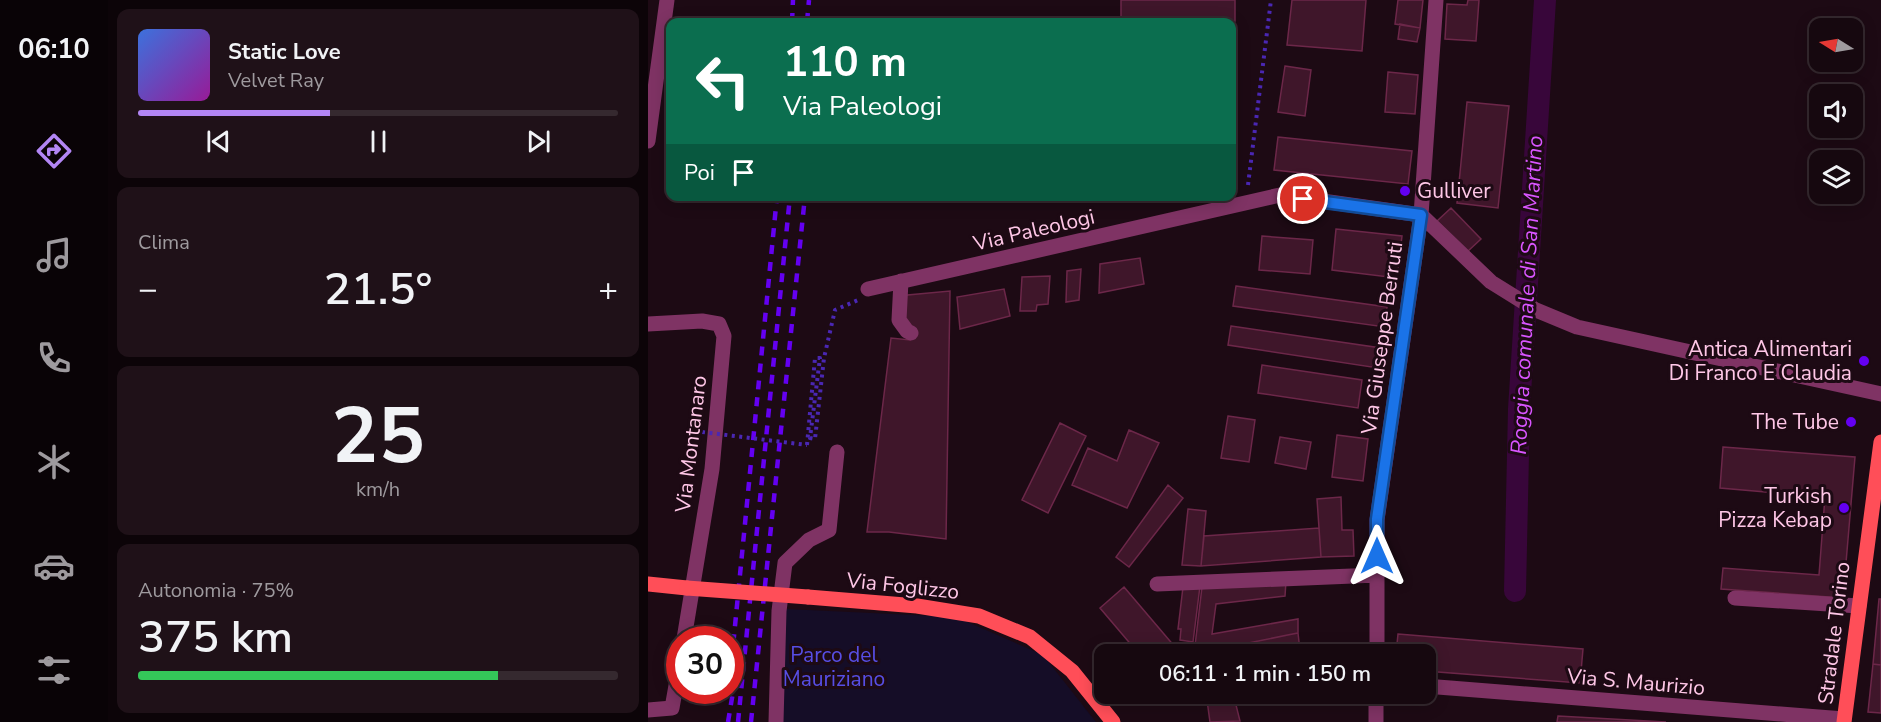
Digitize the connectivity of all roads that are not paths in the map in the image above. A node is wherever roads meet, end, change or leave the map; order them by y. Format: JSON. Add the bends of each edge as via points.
{"nodes":[{"id":1,"x":667,"y":0,"type":"edge"},
{"id":2,"x":1436,"y":0,"type":"edge"},
{"id":3,"x":648,"y":141,"type":"edge"},
{"id":4,"x":1421,"y":215,"type":"junction"},
{"id":5,"x":902,"y":281,"type":"junction"},
{"id":6,"x":868,"y":289,"type":"road end"},
{"id":7,"x":648,"y":324,"type":"edge"},
{"id":8,"x":911,"y":333,"type":"dead end"},
{"id":9,"x":1881,"y":394,"type":"edge"},
{"id":10,"x":1881,"y":442,"type":"edge"},
{"id":11,"x":837,"y":452,"type":"dead end"},
{"id":12,"x":1377,"y":575,"type":"junction"},
{"id":13,"x":648,"y":584,"type":"edge"},
{"id":14,"x":1157,"y":584,"type":"dead end"},
{"id":15,"x":1736,"y":598,"type":"dead end"},
{"id":16,"x":1859,"y":606,"type":"junction"},
{"id":17,"x":686,"y":626,"type":"edge"},
{"id":18,"x":1377,"y":644,"type":"edge"},
{"id":19,"x":1436,"y":687,"type":"edge"},
{"id":20,"x":673,"y":704,"type":"edge"},
{"id":21,"x":1376,"y":704,"type":"edge"},
{"id":22,"x":648,"y":710,"type":"edge"},
{"id":23,"x":1844,"y":721,"type":"edge"},
{"id":24,"x":776,"y":722,"type":"edge"},
{"id":25,"x":1113,"y":722,"type":"edge"},
{"id":26,"x":1376,"y":722,"type":"edge"}],
"edges":[{"from":1,"to":3,"type":"street"},
{"from":2,"to":4,"type":"street","name":"Via Giuseppe Berruti"},
{"from":4,"to":5,"type":"street","name":"Via Paleologi","via":[[1280,195]]},
{"from":4,"to":9,"type":"street","via":[[1491,282],[1536,310],[1577,327]]},
{"from":4,"to":12,"type":"street","name":"Via Giuseppe Berruti","via":[[1377,519]]},
{"from":5,"to":6,"type":"street","name":"Via Paleologi"},
{"from":5,"to":8,"type":"street","via":[[899,321]]},
{"from":7,"to":17,"type":"street","name":"Via Montanaro","via":[[702,321],[718,324],[724,336],[712,469]]},
{"from":10,"to":16,"type":"main road","name":"Stradale Torino"},
{"from":11,"to":24,"type":"street","via":[[829,530],[809,540],[785,563],[779,611]]},
{"from":12,"to":14,"type":"street"},
{"from":12,"to":18,"type":"street","name":"Via Giuseppe Berruti"},
{"from":13,"to":25,"type":"main road","name":"Via Foglizzo","bridge":true,"via":[[917,606],[979,616],[1030,637],[1072,670]]},
{"from":15,"to":16,"type":"street"},
{"from":16,"to":23,"type":"main road","name":"Stradale Torino"},
{"from":19,"to":23,"type":"street","name":"Via S. Maurizio"},
{"from":20,"to":22,"type":"street","via":[[672,708]]},
{"from":21,"to":26,"type":"street"}]}
